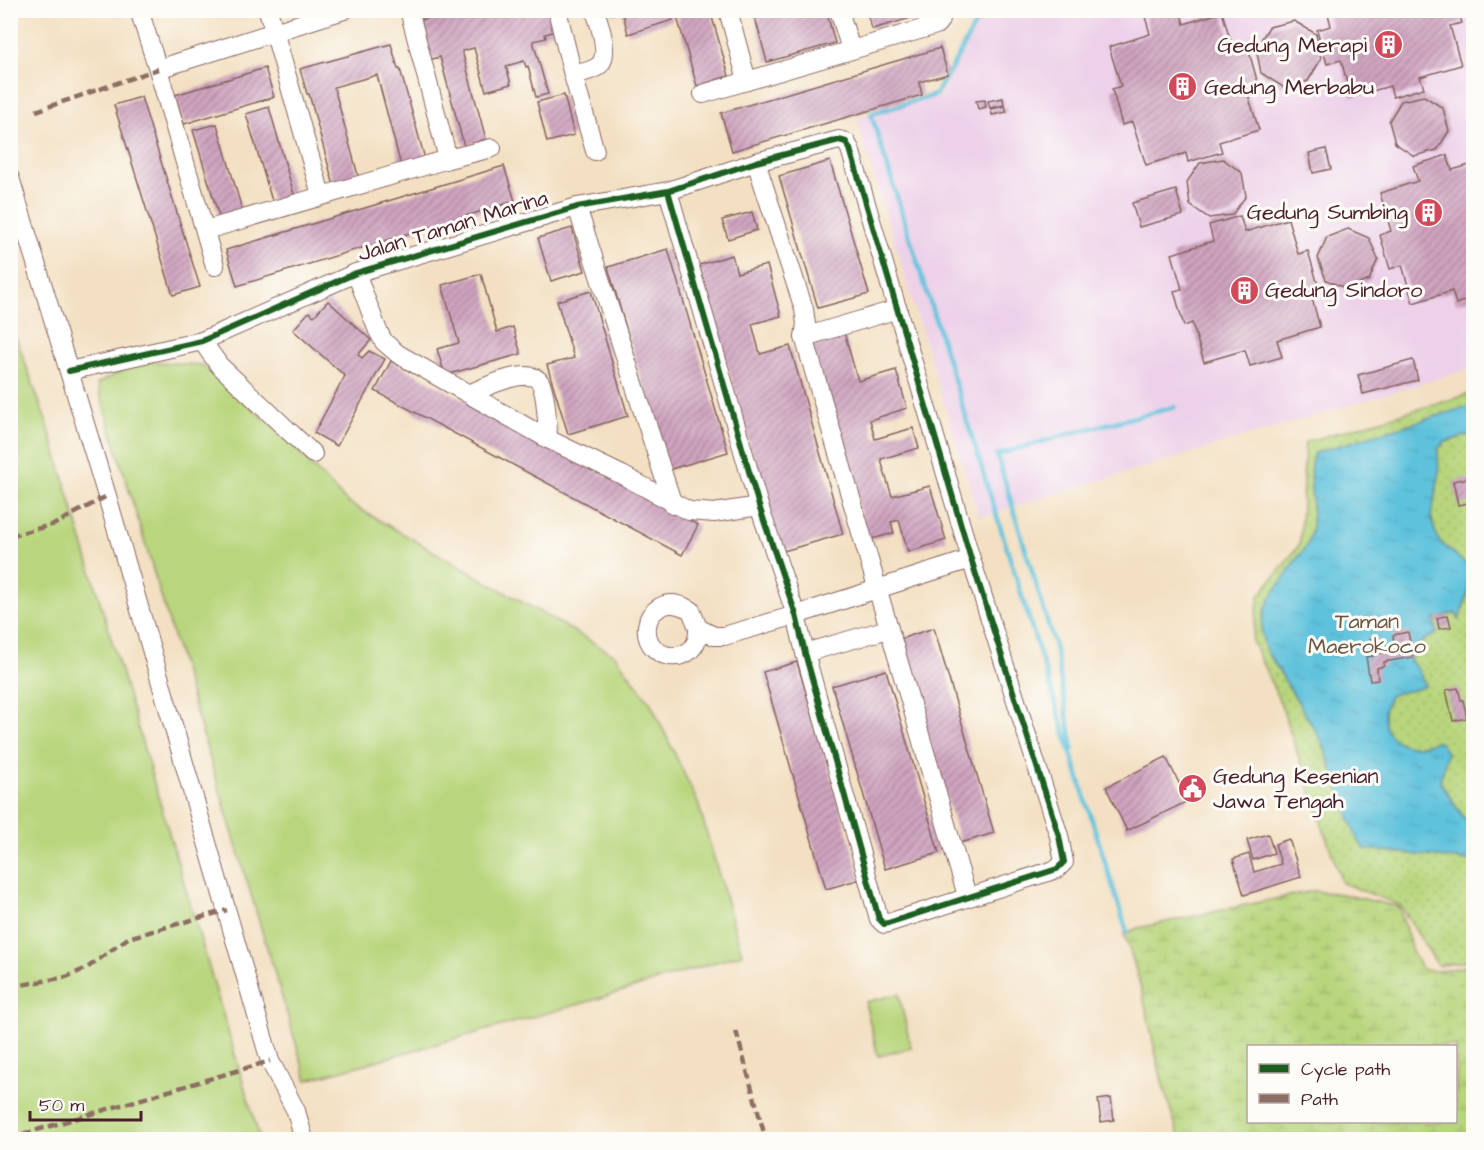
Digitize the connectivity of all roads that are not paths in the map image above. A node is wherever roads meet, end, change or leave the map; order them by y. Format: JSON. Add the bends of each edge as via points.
{"nodes":[{"id":1,"x":139,"y":10,"type":"edge"},
{"id":2,"x":268,"y":10,"type":"edge"},
{"id":3,"x":344,"y":10,"type":"edge"},
{"id":4,"x":409,"y":10,"type":"edge"},
{"id":5,"x":595,"y":10,"type":"edge"},
{"id":6,"x":728,"y":10,"type":"edge"},
{"id":7,"x":839,"y":10,"type":"edge"},
{"id":8,"x":942,"y":10,"type":"edge"},
{"id":9,"x":559,"y":18,"type":"dead end"},
{"id":10,"x":276,"y":32,"type":"junction"},
{"id":11,"x":851,"y":50,"type":"junction"},
{"id":12,"x":158,"y":69,"type":"junction"},
{"id":13,"x":573,"y":75,"type":"junction"},
{"id":14,"x":747,"y":81,"type":"junction"},
{"id":15,"x":703,"y":94,"type":"dead end"},
{"id":16,"x":492,"y":148,"type":"dead end"},
{"id":17,"x":595,"y":151,"type":"dead end"},
{"id":18,"x":448,"y":159,"type":"junction"},
{"id":19,"x":756,"y":162,"type":"junction"},
{"id":20,"x":10,"y":178,"type":"edge"},
{"id":21,"x":668,"y":191,"type":"junction"},
{"id":22,"x":321,"y":195,"type":"junction"},
{"id":23,"x":577,"y":207,"type":"junction"},
{"id":24,"x":206,"y":230,"type":"junction"},
{"id":25,"x":215,"y":266,"type":"dead end"},
{"id":26,"x":357,"y":273,"type":"junction"},
{"id":27,"x":898,"y":309,"type":"junction"},
{"id":28,"x":804,"y":337,"type":"junction"},
{"id":29,"x":202,"y":341,"type":"junction"},
{"id":30,"x":69,"y":371,"type":"junction"},
{"id":31,"x":469,"y":394,"type":"junction"},
{"id":32,"x":548,"y":439,"type":"junction"},
{"id":33,"x":313,"y":454,"type":"dead end"},
{"id":34,"x":673,"y":505,"type":"junction"},
{"id":35,"x":759,"y":506,"type":"junction"},
{"id":36,"x":971,"y":559,"type":"junction"},
{"id":37,"x":876,"y":588,"type":"junction"},
{"id":38,"x":796,"y":615,"type":"junction"},
{"id":39,"x":698,"y":628,"type":"dead end"},
{"id":40,"x":888,"y":629,"type":"junction"},
{"id":41,"x":805,"y":653,"type":"junction"},
{"id":42,"x":967,"y":897,"type":"junction"},
{"id":43,"x":304,"y":1140,"type":"edge"}],
"edges":[{"from":1,"to":12,"type":"street"},
{"from":2,"to":10,"type":"street"},
{"from":3,"to":10,"type":"street"},
{"from":4,"to":18,"type":"street"},
{"from":5,"to":13,"type":"street","via":[[603,41],[603,62]]},
{"from":6,"to":14,"type":"street"},
{"from":7,"to":11,"type":"street"},
{"from":8,"to":11,"type":"street","via":[[936,25]]},
{"from":9,"to":13,"type":"street"},
{"from":10,"to":12,"type":"street"},
{"from":10,"to":22,"type":"street"},
{"from":11,"to":14,"type":"street"},
{"from":12,"to":24,"type":"street"},
{"from":13,"to":17,"type":"street"},
{"from":14,"to":15,"type":"street"},
{"from":16,"to":18,"type":"street"},
{"from":18,"to":22,"type":"street"},
{"from":19,"to":21,"type":"street","name":"Jalan Taman Marina"},
{"from":19,"to":27,"type":"street","name":"Jalan Taman Marina","via":[[839,140],[846,142]]},
{"from":19,"to":28,"type":"street","via":[[804,309]]},
{"from":20,"to":30,"type":"street"},
{"from":21,"to":23,"type":"street","name":"Jalan Taman Marina"},
{"from":21,"to":35,"type":"street"},
{"from":22,"to":24,"type":"street"},
{"from":23,"to":26,"type":"street","name":"Jalan Taman Marina"},
{"from":23,"to":34,"type":"street"},
{"from":24,"to":25,"type":"street"},
{"from":26,"to":29,"type":"street","name":"Jalan Taman Marina"},
{"from":26,"to":31,"type":"street","via":[[384,342]]},
{"from":27,"to":28,"type":"street"},
{"from":27,"to":36,"type":"street"},
{"from":28,"to":37,"type":"street"},
{"from":29,"to":30,"type":"street","name":"Jalan Taman Marina"},
{"from":29,"to":33,"type":"street","via":[[219,365]]},
{"from":30,"to":43,"type":"street","via":[[270,1061],[296,1111]]},
{"from":31,"to":32,"type":"street"},
{"from":31,"to":32,"type":"street","via":[[511,378],[532,376],[539,381],[543,395]]},
{"from":32,"to":34,"type":"street"},
{"from":34,"to":35,"type":"street","via":[[700,513]]},
{"from":35,"to":38,"type":"street"},
{"from":36,"to":37,"type":"street"},
{"from":36,"to":42,"type":"street","via":[[1064,862],[1058,869]]},
{"from":37,"to":38,"type":"street"},
{"from":37,"to":40,"type":"street"},
{"from":38,"to":39,"type":"street","via":[[724,636]]},
{"from":38,"to":41,"type":"street"},
{"from":40,"to":41,"type":"street"},
{"from":40,"to":42,"type":"street"},
{"from":41,"to":42,"type":"street","via":[[881,922]]}]}
